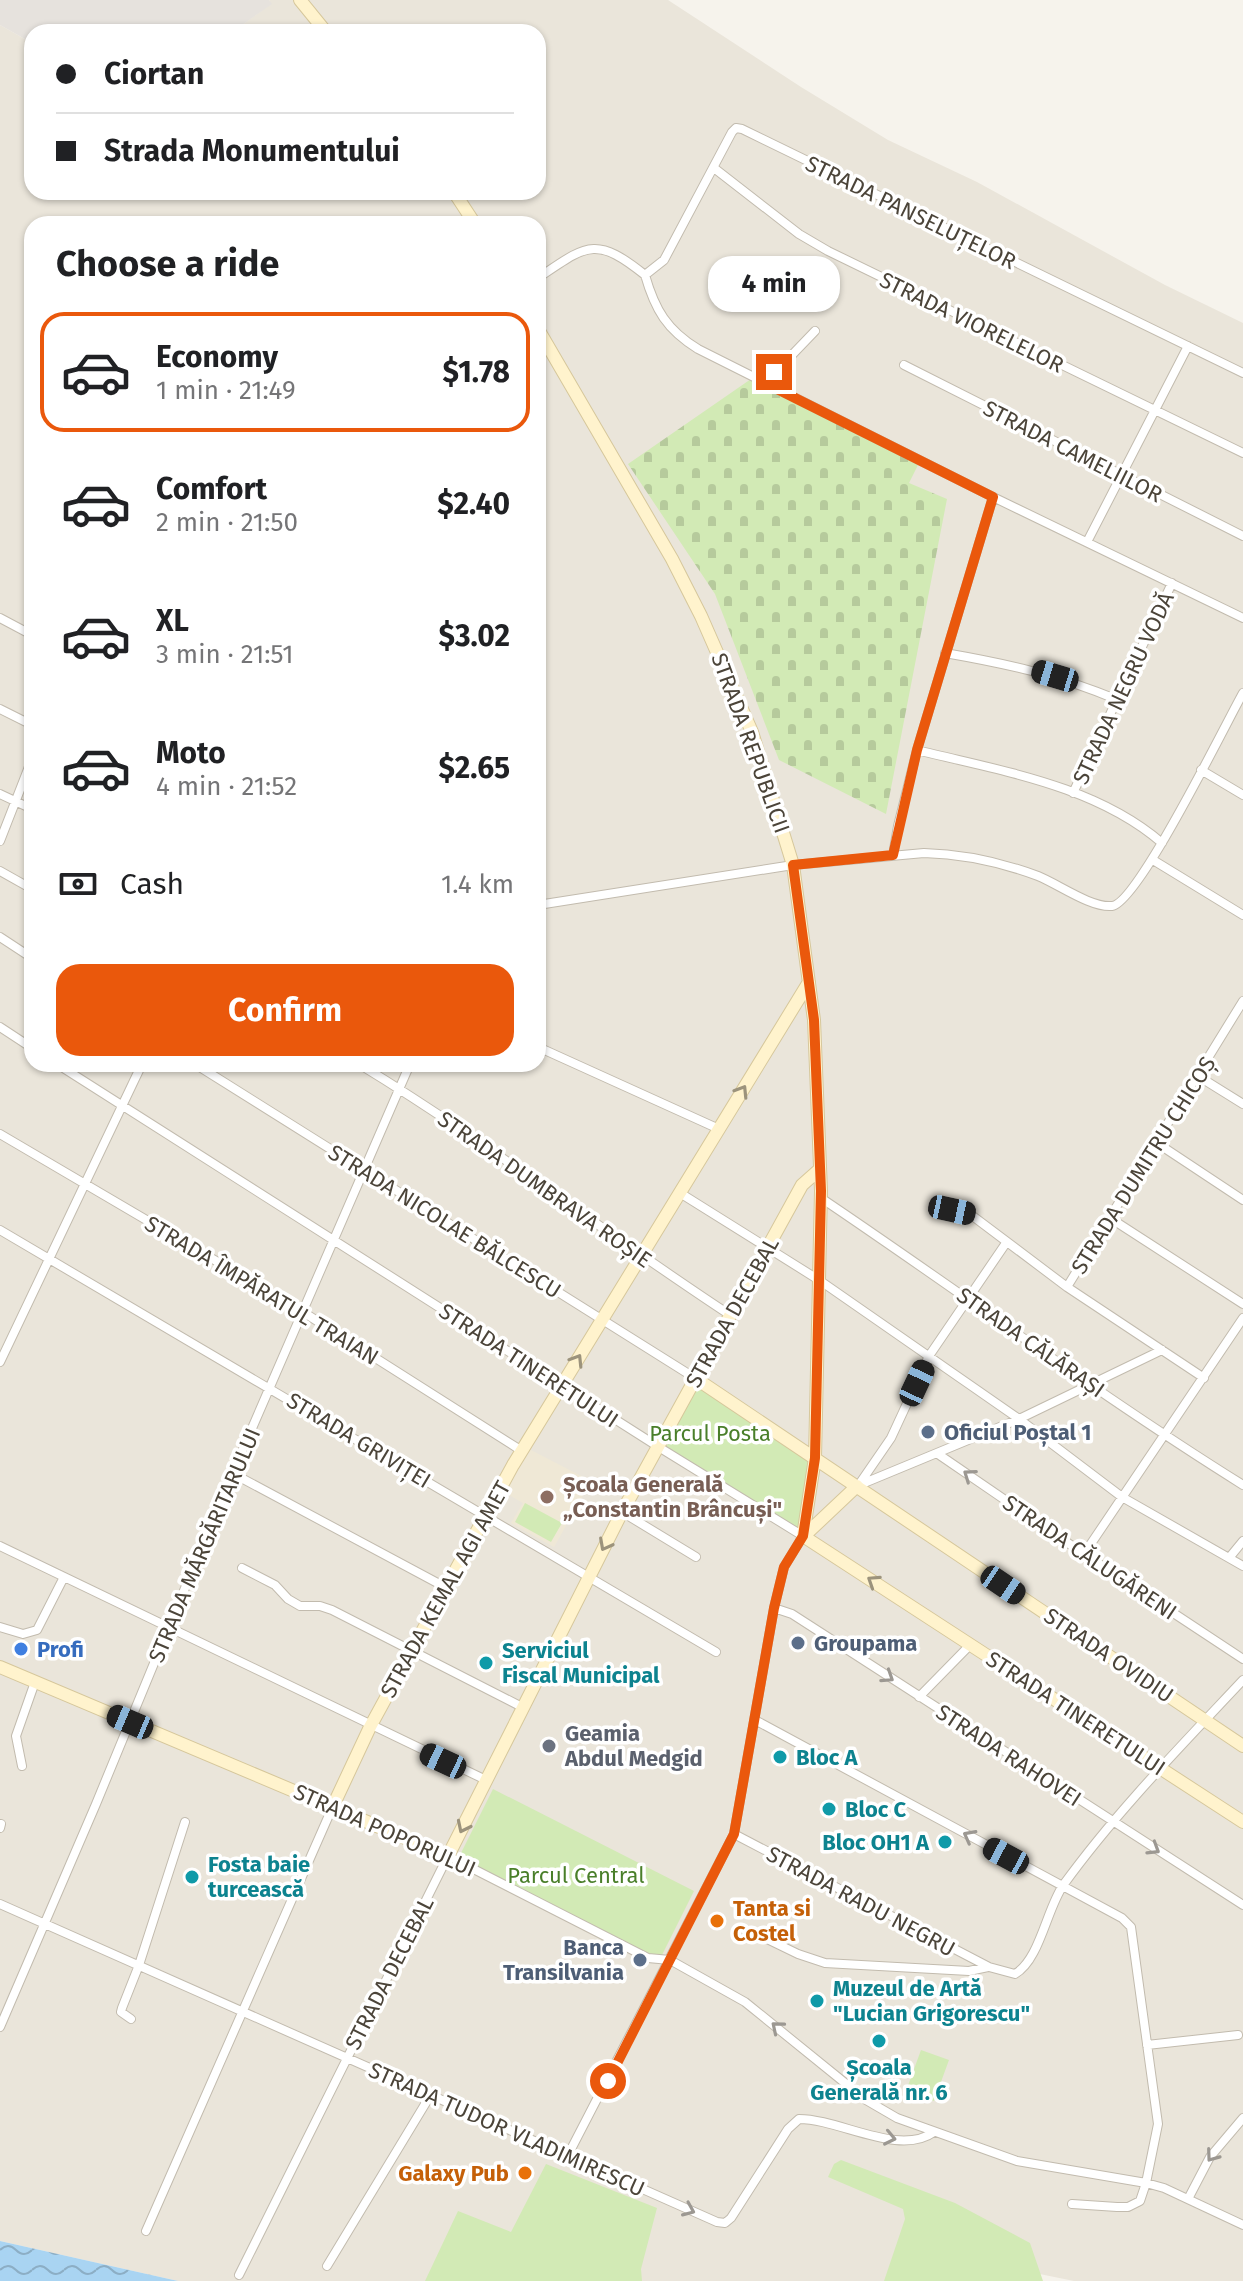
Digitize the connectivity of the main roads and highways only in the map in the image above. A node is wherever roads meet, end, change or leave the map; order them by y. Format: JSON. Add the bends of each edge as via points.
{"nodes":[{"id":1,"x":300,"y":0,"type":"edge"},
{"id":2,"x":320,"y":24,"type":"edge"},
{"id":3,"x":546,"y":343,"type":"edge"},
{"id":4,"x":809,"y":982,"type":"junction"},
{"id":5,"x":820,"y":1169,"type":"junction"},
{"id":6,"x":695,"y":1378,"type":"junction"},
{"id":7,"x":815,"y":1458,"type":"junction"},
{"id":8,"x":857,"y":1486,"type":"junction"},
{"id":9,"x":803,"y":1536,"type":"junction"},
{"id":10,"x":0,"y":1667,"type":"edge"},
{"id":11,"x":1243,"y":1746,"type":"edge"},
{"id":12,"x":333,"y":1806,"type":"junction"},
{"id":13,"x":1243,"y":1822,"type":"edge"},
{"id":14,"x":448,"y":1856,"type":"joint"}],
"edges":[{"from":1,"to":2,"type":"main road"},
{"from":3,"to":4,"type":"main road","name":"STRADA REPUBLICII","via":[[701,616],[752,732],[793,865]]},
{"from":4,"to":5,"type":"main road","name":"STRADA REPUBLICII"},
{"from":12,"to":4,"type":"main road","name":"STRADA KEMAL AGI AMET","one_way":true,"via":[[484,1516]]},
{"from":5,"to":6,"type":"main road","name":"STRADA DECEBAL","via":[[802,1185]]},
{"from":5,"to":7,"type":"main road","name":"STRADA REPUBLICII"},
{"from":6,"to":7,"type":"main road","name":"STRADA OVIDIU"},
{"from":6,"to":14,"type":"main road","name":"STRADA DECEBAL","one_way":true},
{"from":7,"to":8,"type":"main road","name":"STRADA OVIDIU"},
{"from":7,"to":9,"type":"main road","name":"STRADA REPUBLICII"},
{"from":8,"to":9,"type":"main road"},
{"from":8,"to":11,"type":"main road","name":"STRADA OVIDIU"},
{"from":13,"to":9,"type":"main road","name":"STRADA TINERETULUI","one_way":true},
{"from":10,"to":12,"type":"main road","name":"STRADA POPORULUI"},
{"from":12,"to":14,"type":"main road","name":"STRADA POPORULUI"}]}
